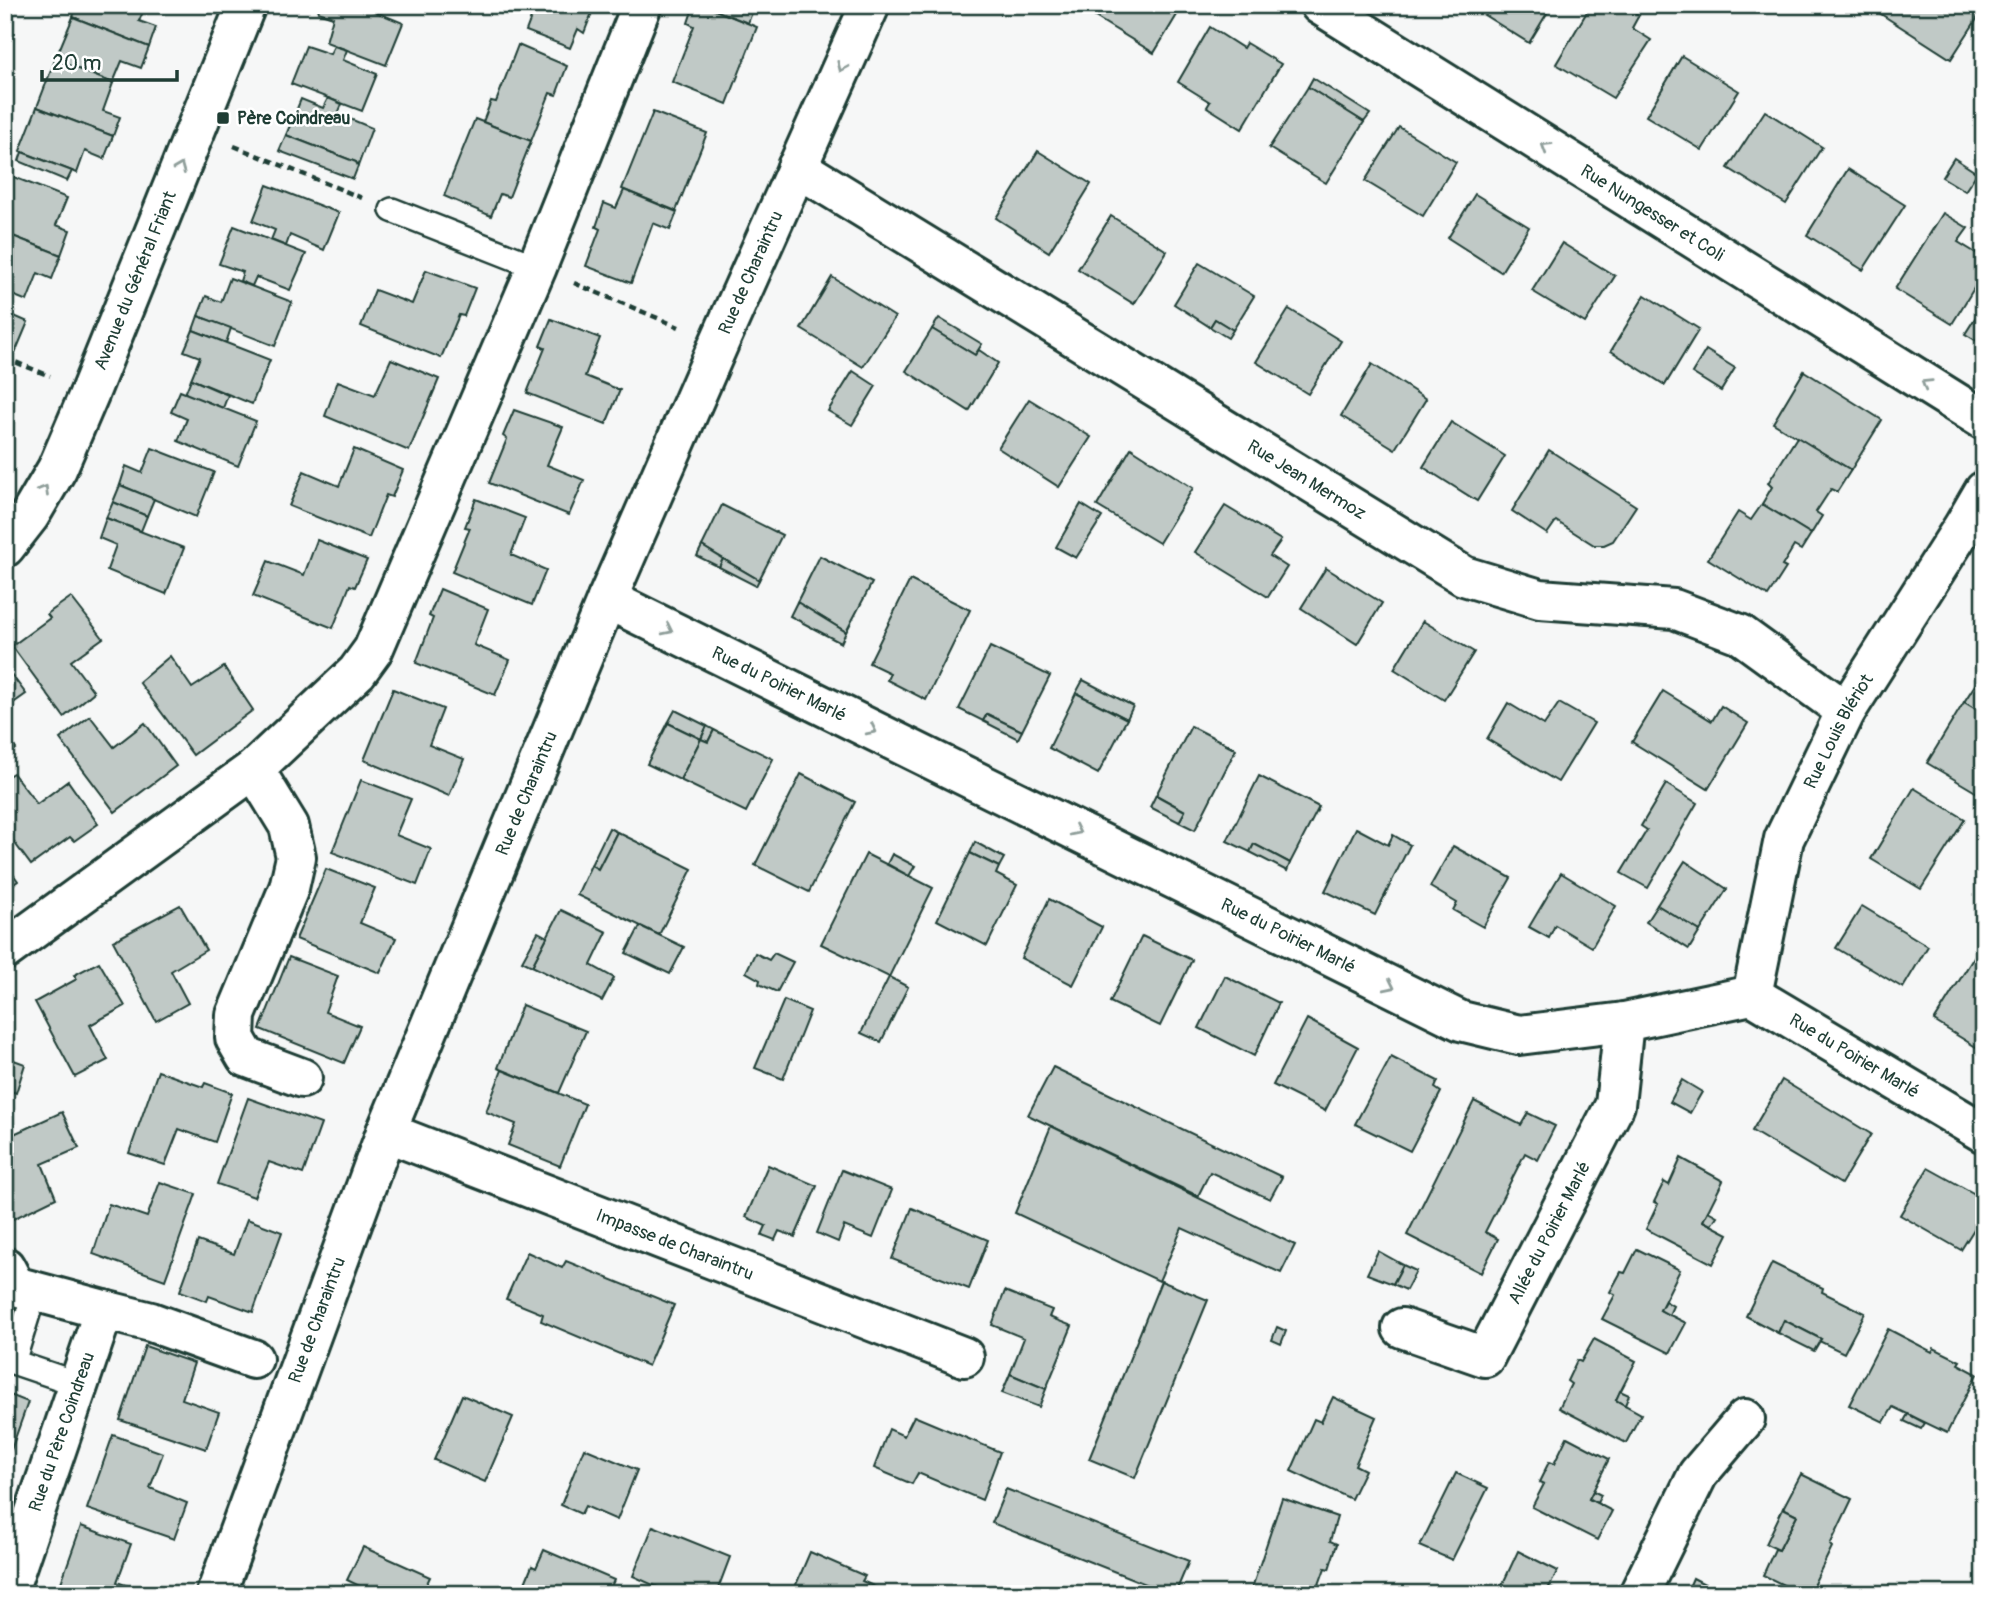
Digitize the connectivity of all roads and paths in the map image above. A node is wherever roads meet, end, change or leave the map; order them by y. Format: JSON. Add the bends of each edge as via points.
{"nodes":[{"id":1,"x":21,"y":5,"type":"edge"},
{"id":2,"x":246,"y":5,"type":"edge"},
{"id":3,"x":642,"y":5,"type":"edge"},
{"id":4,"x":870,"y":5,"type":"edge"},
{"id":5,"x":1320,"y":5,"type":"edge"},
{"id":6,"x":5,"y":16,"type":"edge"},
{"id":7,"x":195,"y":130,"type":"junction"},
{"id":8,"x":797,"y":167,"type":"junction"},
{"id":9,"x":392,"y":210,"type":"joint"},
{"id":10,"x":537,"y":267,"type":"junction"},
{"id":11,"x":719,"y":344,"type":"junction"},
{"id":12,"x":1984,"y":421,"type":"edge"},
{"id":13,"x":1984,"y":491,"type":"edge"},
{"id":14,"x":1973,"y":534,"type":"edge"},
{"id":15,"x":5,"y":547,"type":"edge"},
{"id":16,"x":607,"y":600,"type":"junction"},
{"id":17,"x":1846,"y":711,"type":"junction"},
{"id":18,"x":254,"y":769,"type":"junction"},
{"id":19,"x":5,"y":950,"type":"edge"},
{"id":20,"x":1752,"y":995,"type":"junction"},
{"id":21,"x":1624,"y":1022,"type":"junction"},
{"id":22,"x":302,"y":1078,"type":"dead end"},
{"id":23,"x":386,"y":1132,"type":"junction"},
{"id":24,"x":1984,"y":1133,"type":"edge"},
{"id":25,"x":5,"y":1266,"type":"edge"},
{"id":26,"x":34,"y":1291,"type":"junction"},
{"id":27,"x":104,"y":1310,"type":"junction"},
{"id":28,"x":1402,"y":1328,"type":"dead end"},
{"id":29,"x":964,"y":1357,"type":"dead end"},
{"id":30,"x":253,"y":1359,"type":"dead end"},
{"id":31,"x":78,"y":1384,"type":"junction"},
{"id":32,"x":1745,"y":1419,"type":"dead end"},
{"id":33,"x":7,"y":1594,"type":"edge"},
{"id":34,"x":216,"y":1594,"type":"edge"},
{"id":35,"x":1639,"y":1594,"type":"edge"}],
"edges":[{"from":1,"to":6,"type":"path"},
{"from":2,"to":7,"type":"street","name":"Avenue du Général Friant"},
{"from":3,"to":10,"type":"street"},
{"from":4,"to":8,"type":"street","name":"Rue de Charaintru","one_way":true},
{"from":12,"to":5,"type":"street","name":"Rue Nungesser et Coli","one_way":true},
{"from":7,"to":9,"type":"path"},
{"from":15,"to":7,"type":"street","name":"Avenue du Général Friant","one_way":true,"via":[[57,469]]},
{"from":8,"to":11,"type":"street","name":"Rue de Charaintru"},
{"from":8,"to":17,"type":"street","name":"Rue Jean Mermoz","via":[[1464,576],[1540,599],[1674,609],[1740,634]]},
{"from":9,"to":10,"type":"lane"},
{"from":10,"to":11,"type":"path"},
{"from":10,"to":18,"type":"street","via":[[373,650],[357,672]]},
{"from":11,"to":16,"type":"street","name":"Rue de Charaintru"},
{"from":13,"to":14,"type":"street","name":"Rue Louis Blériot"},
{"from":14,"to":17,"type":"street","name":"Rue Louis Blériot"},
{"from":16,"to":21,"type":"street","name":"Rue du Poirier Marlé","one_way":true,"via":[[1461,1021],[1519,1035]]},
{"from":16,"to":23,"type":"street","name":"Rue de Charaintru"},
{"from":17,"to":20,"type":"street","name":"Rue Louis Blériot","via":[[1784,839]]},
{"from":18,"to":19,"type":"street"},
{"from":18,"to":22,"type":"street","via":[[289,826],[296,857],[289,888],[236,1015],[235,1038],[246,1057]]},
{"from":20,"to":21,"type":"street","name":"Rue du Poirier Marlé"},
{"from":20,"to":24,"type":"street","name":"Rue du Poirier Marlé"},
{"from":21,"to":28,"type":"street","name":"Allée du Poirier Marlé","via":[[1615,1105],[1485,1357]]},
{"from":23,"to":29,"type":"street","name":"Impasse de Charaintru"},
{"from":23,"to":34,"type":"street","name":"Rue de Charaintru"},
{"from":25,"to":26,"type":"street","via":[[15,1286]]},
{"from":26,"to":27,"type":"street"},
{"from":26,"to":31,"type":"lane","via":[[13,1362]]},
{"from":27,"to":30,"type":"street"},
{"from":27,"to":31,"type":"street","name":"Rue du Père Coindreau"},
{"from":31,"to":33,"type":"street","name":"Rue du Père Coindreau"},
{"from":32,"to":35,"type":"street","via":[[1698,1474]]}]}
